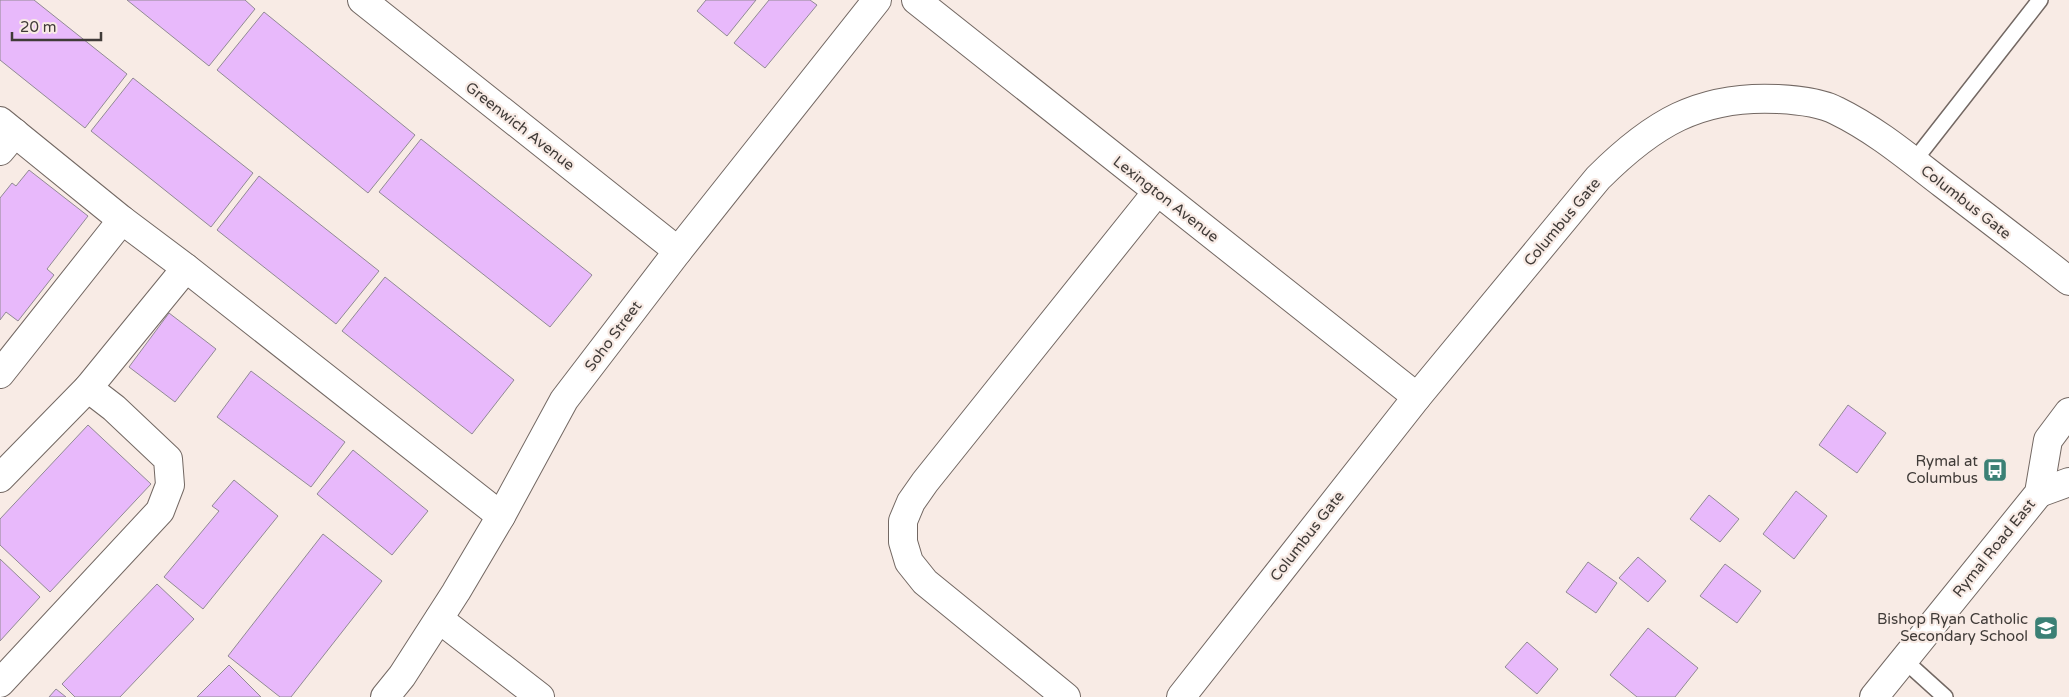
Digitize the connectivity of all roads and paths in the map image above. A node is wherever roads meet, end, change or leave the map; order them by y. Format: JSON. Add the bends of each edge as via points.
{"nodes":[{"id":1,"x":362,"y":0,"type":"edge"},
{"id":2,"x":877,"y":0,"type":"edge"},
{"id":3,"x":916,"y":0,"type":"edge"},
{"id":4,"x":2040,"y":0,"type":"edge"},
{"id":5,"x":5,"y":135,"type":"edge"},
{"id":6,"x":1914,"y":161,"type":"junction"},
{"id":7,"x":1157,"y":192,"type":"junction"},
{"id":8,"x":122,"y":220,"type":"junction"},
{"id":9,"x":678,"y":251,"type":"junction"},
{"id":10,"x":186,"y":268,"type":"junction"},
{"id":11,"x":2069,"y":280,"type":"edge"},
{"id":12,"x":0,"y":374,"type":"edge"},
{"id":13,"x":88,"y":388,"type":"junction"},
{"id":14,"x":1417,"y":397,"type":"junction"},
{"id":15,"x":2069,"y":412,"type":"edge"},
{"id":16,"x":0,"y":478,"type":"edge"},
{"id":17,"x":2069,"y":482,"type":"edge"},
{"id":18,"x":2039,"y":492,"type":"junction"},
{"id":19,"x":501,"y":516,"type":"junction"},
{"id":20,"x":439,"y":619,"type":"junction"},
{"id":21,"x":1904,"y":660,"type":"junction"},
{"id":22,"x":0,"y":683,"type":"edge"},
{"id":23,"x":385,"y":697,"type":"edge"},
{"id":24,"x":540,"y":697,"type":"edge"},
{"id":25,"x":1066,"y":697,"type":"edge"},
{"id":26,"x":1181,"y":697,"type":"edge"},
{"id":27,"x":1874,"y":697,"type":"edge"},
{"id":28,"x":1945,"y":697,"type":"edge"}],
"edges":[{"from":1,"to":9,"type":"street","name":"Greenwich Avenue"},
{"from":2,"to":9,"type":"street","name":"Soho Street"},
{"from":3,"to":7,"type":"street","name":"Lexington Avenue"},
{"from":4,"to":6,"type":"lane"},
{"from":5,"to":8,"type":"street"},
{"from":6,"to":11,"type":"street","name":"Columbus Gate"},
{"from":6,"to":14,"type":"street","name":"Columbus Gate","via":[[1874,132],[1835,110],[1798,100],[1758,98],[1714,103],[1686,112],[1654,129],[1625,151],[1598,178]]},
{"from":7,"to":14,"type":"street","name":"Lexington Avenue"},
{"from":7,"to":25,"type":"street","via":[[925,482],[903,521],[903,542],[909,562],[925,582]]},
{"from":8,"to":10,"type":"street"},
{"from":8,"to":12,"type":"street"},
{"from":9,"to":19,"type":"street","name":"Soho Street","via":[[564,400]]},
{"from":10,"to":13,"type":"street"},
{"from":10,"to":19,"type":"street"},
{"from":13,"to":16,"type":"street"},
{"from":13,"to":22,"type":"street","via":[[168,459],[170,485],[160,511]]},
{"from":14,"to":26,"type":"street","name":"Columbus Gate"},
{"from":15,"to":18,"type":"street","name":"Rymal Road East","via":[[2048,440]]},
{"from":17,"to":18,"type":"street","name":"Rymal Road East"},
{"from":18,"to":21,"type":"street","name":"Rymal Road East"},
{"from":19,"to":20,"type":"street","name":"Soho Street"},
{"from":20,"to":23,"type":"street","name":"Soho Street"},
{"from":20,"to":24,"type":"street"},
{"from":21,"to":27,"type":"street","name":"Rymal Road East"},
{"from":21,"to":28,"type":"lane"}]}
